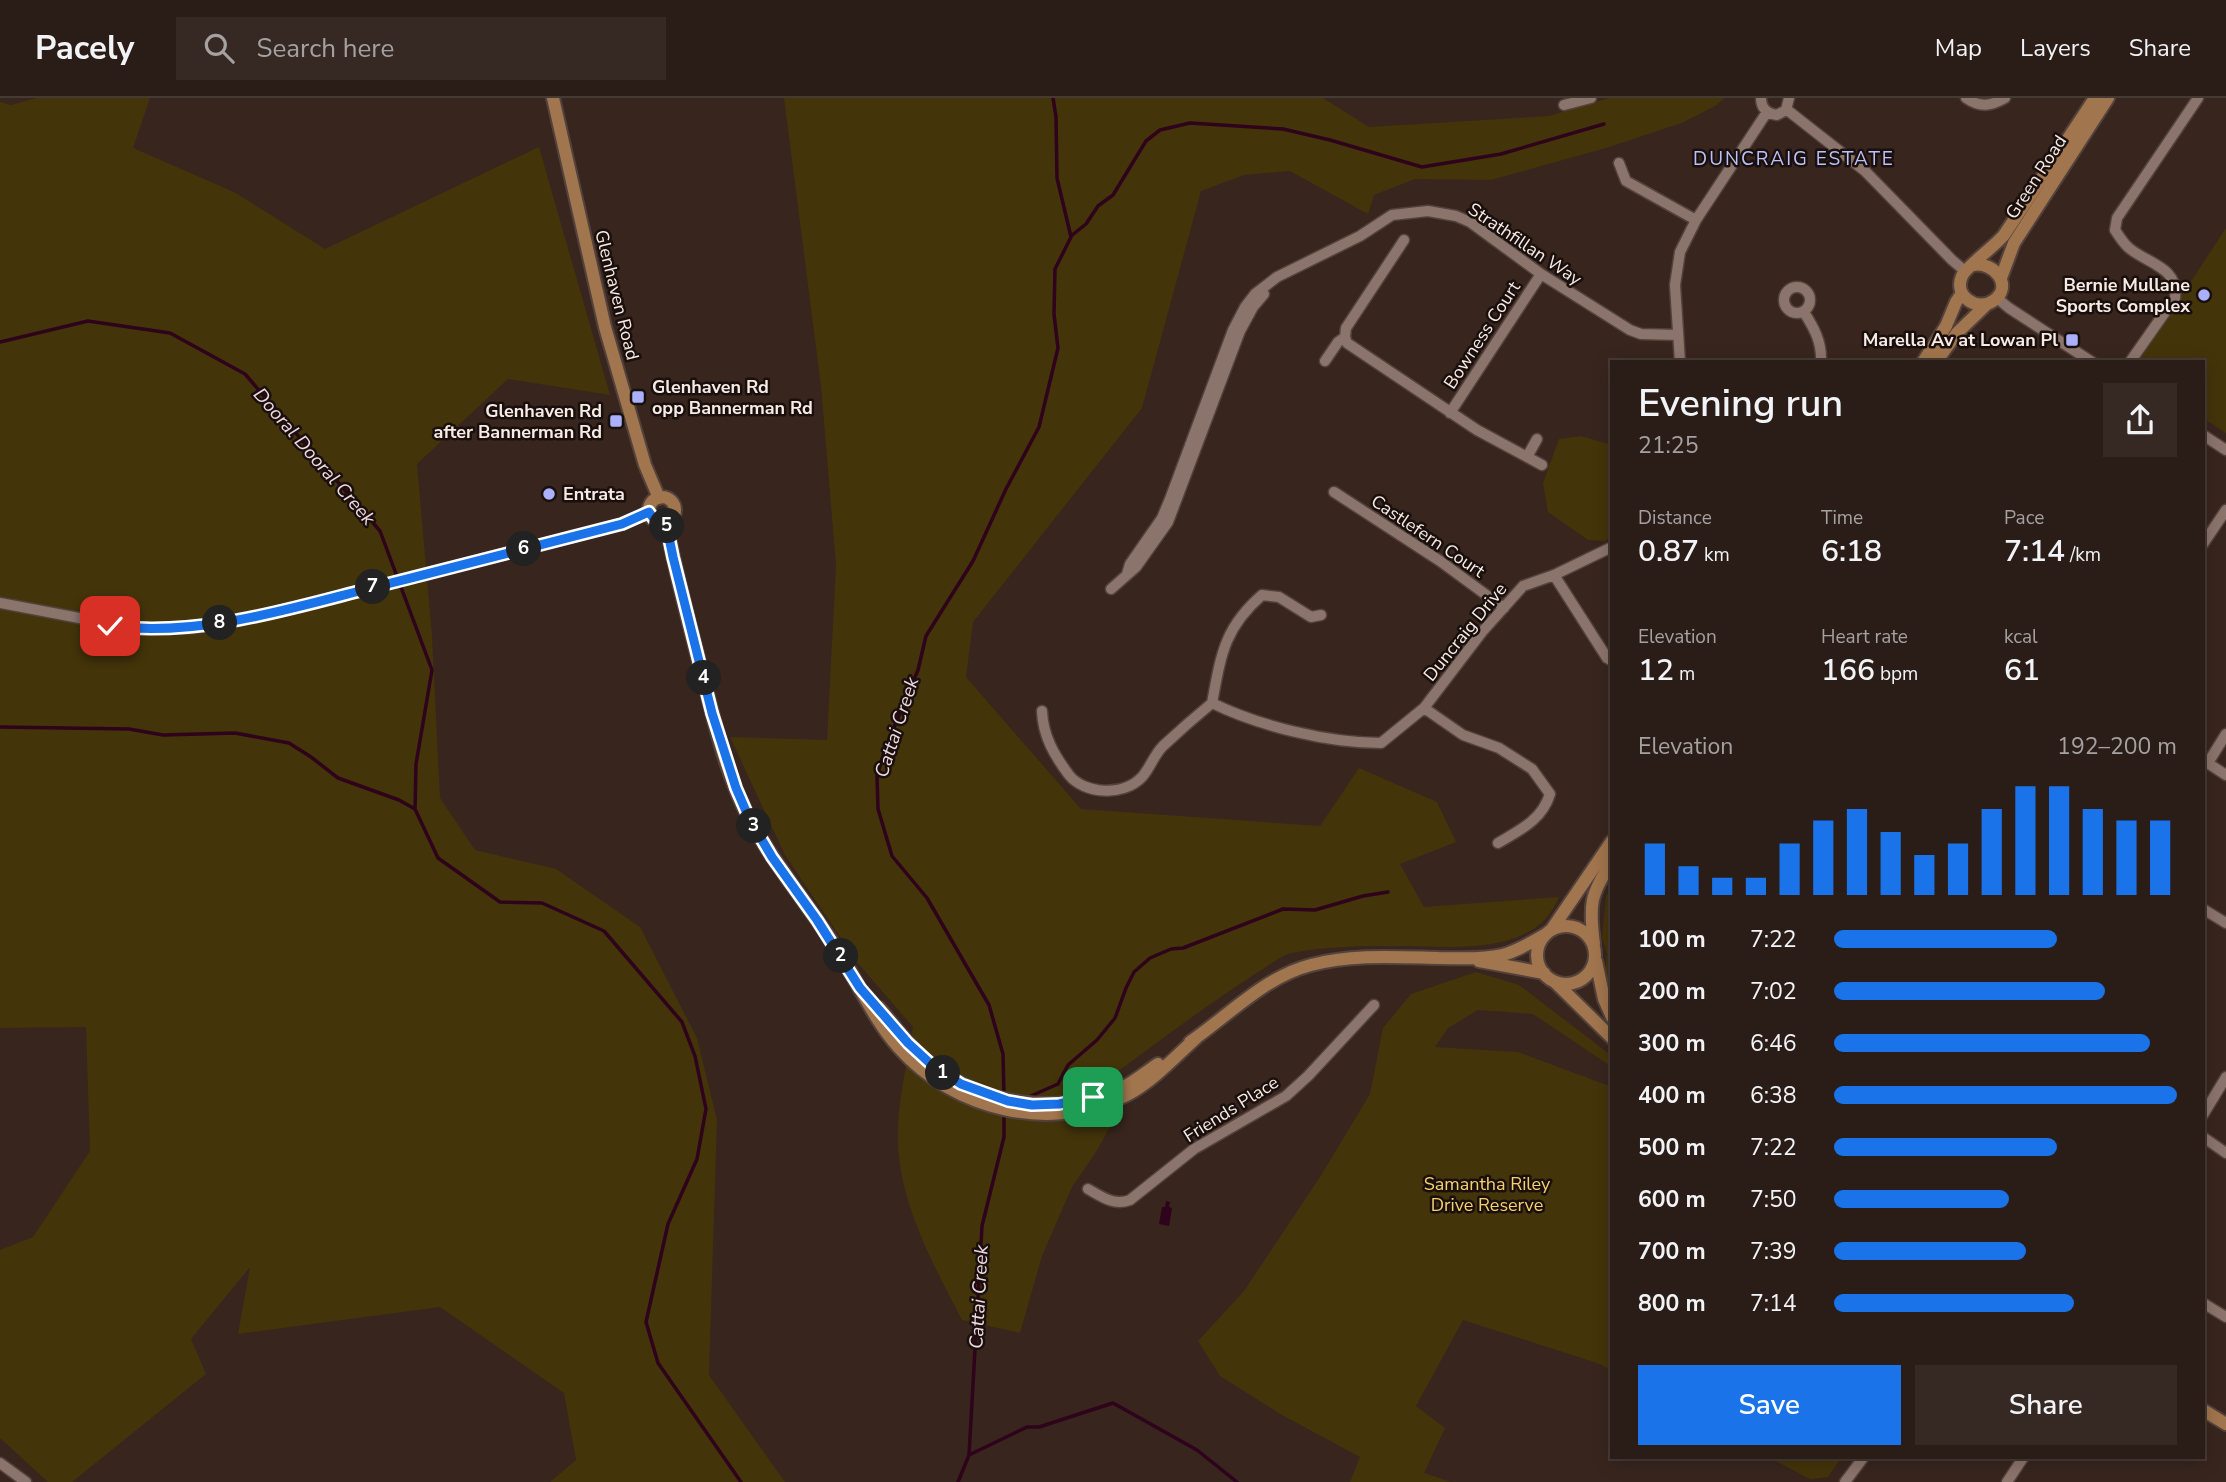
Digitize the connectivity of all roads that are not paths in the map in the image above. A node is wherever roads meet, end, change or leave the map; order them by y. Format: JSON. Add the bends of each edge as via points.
{"nodes":[{"id":1,"x":553,"y":98,"type":"edge"},
{"id":2,"x":1591,"y":98,"type":"edge"},
{"id":3,"x":1761,"y":98,"type":"edge"},
{"id":4,"x":1966,"y":98,"type":"edge"},
{"id":5,"x":2005,"y":98,"type":"edge"},
{"id":6,"x":2095,"y":98,"type":"edge"},
{"id":7,"x":2108,"y":98,"type":"edge"},
{"id":8,"x":2197,"y":98,"type":"edge"},
{"id":9,"x":1577,"y":100,"type":"edge"},
{"id":10,"x":1788,"y":103,"type":"edge"},
{"id":11,"x":1564,"y":105,"type":"dead end"},
{"id":12,"x":1767,"y":112,"type":"junction"},
{"id":13,"x":1619,"y":163,"type":"dead end"},
{"id":14,"x":1696,"y":220,"type":"junction"},
{"id":15,"x":1404,"y":240,"type":"dead end"},
{"id":16,"x":1969,"y":268,"type":"junction"},
{"id":17,"x":1541,"y":274,"type":"junction"},
{"id":18,"x":2001,"y":278,"type":"junction"},
{"id":19,"x":1962,"y":293,"type":"junction"},
{"id":20,"x":1992,"y":301,"type":"junction"},
{"id":21,"x":1804,"y":312,"type":"dead end"},
{"id":22,"x":1678,"y":335,"type":"junction"},
{"id":23,"x":1345,"y":337,"type":"junction"},
{"id":24,"x":1680,"y":360,"type":"edge"},
{"id":25,"x":1821,"y":360,"type":"edge"},
{"id":26,"x":1924,"y":360,"type":"edge"},
{"id":27,"x":1937,"y":360,"type":"edge"},
{"id":28,"x":2089,"y":360,"type":"edge"},
{"id":29,"x":2131,"y":360,"type":"edge"},
{"id":30,"x":1325,"y":361,"type":"dead end"},
{"id":31,"x":1450,"y":413,"type":"junction"},
{"id":32,"x":2205,"y":436,"type":"edge"},
{"id":33,"x":1537,"y":439,"type":"dead end"},
{"id":34,"x":2226,"y":450,"type":"edge"},
{"id":35,"x":1527,"y":457,"type":"junction"},
{"id":36,"x":1542,"y":465,"type":"dead end"},
{"id":37,"x":1334,"y":492,"type":"dead end"},
{"id":38,"x":659,"y":498,"type":"junction"},
{"id":39,"x":2226,"y":510,"type":"edge"},
{"id":40,"x":649,"y":512,"type":"junction"},
{"id":41,"x":666,"y":523,"type":"junction"},
{"id":42,"x":2205,"y":541,"type":"edge"},
{"id":43,"x":1610,"y":548,"type":"edge"},
{"id":44,"x":1554,"y":575,"type":"junction"},
{"id":45,"x":1111,"y":589,"type":"dead end"},
{"id":46,"x":0,"y":603,"type":"edge"},
{"id":47,"x":1504,"y":608,"type":"junction"},
{"id":48,"x":1321,"y":615,"type":"dead end"},
{"id":49,"x":1610,"y":660,"type":"edge"},
{"id":50,"x":1212,"y":703,"type":"junction"},
{"id":51,"x":1424,"y":708,"type":"junction"},
{"id":52,"x":1042,"y":711,"type":"dead end"},
{"id":53,"x":2226,"y":734,"type":"edge"},
{"id":54,"x":2206,"y":762,"type":"edge"},
{"id":55,"x":2226,"y":775,"type":"edge"},
{"id":56,"x":1498,"y":843,"type":"dead end"},
{"id":57,"x":1610,"y":844,"type":"edge"},
{"id":58,"x":1610,"y":865,"type":"edge"},
{"id":59,"x":2205,"y":910,"type":"edge"},
{"id":60,"x":2226,"y":923,"type":"edge"},
{"id":61,"x":1549,"y":932,"type":"junction"},
{"id":62,"x":1595,"y":954,"type":"junction"},
{"id":63,"x":1465,"y":958,"type":"junction"},
{"id":64,"x":1549,"y":977,"type":"junction"},
{"id":65,"x":1374,"y":1005,"type":"dead end"},
{"id":66,"x":1610,"y":1012,"type":"edge"},
{"id":67,"x":1610,"y":1036,"type":"edge"},
{"id":68,"x":2226,"y":1077,"type":"edge"},
{"id":69,"x":2205,"y":1112,"type":"edge"},
{"id":70,"x":2205,"y":1139,"type":"edge"},
{"id":71,"x":2226,"y":1153,"type":"edge"},
{"id":72,"x":1088,"y":1189,"type":"dead end"},
{"id":73,"x":2205,"y":1304,"type":"edge"},
{"id":74,"x":2226,"y":1317,"type":"edge"},
{"id":75,"x":2205,"y":1411,"type":"edge"},
{"id":76,"x":2226,"y":1424,"type":"edge"},
{"id":77,"x":1862,"y":1459,"type":"edge"},
{"id":78,"x":2022,"y":1459,"type":"edge"},
{"id":79,"x":0,"y":1463,"type":"edge"},
{"id":80,"x":26,"y":1482,"type":"edge"},
{"id":81,"x":1845,"y":1482,"type":"edge"},
{"id":82,"x":2007,"y":1482,"type":"edge"}],
"edges":[{"from":1,"to":38,"type":"main road","name":"Glenhaven Road","via":[[606,327],[645,466]]},
{"from":2,"to":9,"type":"street"},
{"from":3,"to":12,"type":"street"},
{"from":4,"to":5,"type":"street","via":[[1983,106]]},
{"from":6,"to":16,"type":"main road","name":"Green Road","via":[[2004,236]]},
{"from":7,"to":18,"type":"main road","name":"Green Road","via":[[2014,243]]},
{"from":8,"to":29,"type":"street","via":[[2117,218],[2115,230],[2121,239],[2162,269],[2176,287],[2175,298]]},
{"from":9,"to":11,"type":"street"},
{"from":10,"to":12,"type":"street","via":[[1777,114]]},
{"from":10,"to":16,"type":"street","via":[[1865,171],[1952,260]]},
{"from":12,"to":14,"type":"street"},
{"from":13,"to":14,"type":"street","via":[[1626,181]]},
{"from":14,"to":22,"type":"street","via":[[1677,267]]},
{"from":15,"to":23,"type":"street","via":[[1346,328]]},
{"from":16,"to":18,"type":"main road","via":[[1988,265]]},
{"from":16,"to":19,"type":"main road","via":[[1960,282]]},
{"from":17,"to":22,"type":"street","name":"Strathfillan Way","via":[[1630,330]]},
{"from":17,"to":31,"type":"street","name":"Bowness Court"},
{"from":17,"to":45,"type":"street","name":"Strathfillan Way","via":[[1470,222],[1428,211],[1392,215],[1277,277],[1245,307],[1162,518],[1128,574]]},
{"from":18,"to":20,"type":"main road"},
{"from":19,"to":20,"type":"main road","via":[[1971,303]]},
{"from":19,"to":26,"type":"main road"},
{"from":20,"to":27,"type":"main road","via":[[1957,333]]},
{"from":20,"to":28,"type":"street"},
{"from":21,"to":25,"type":"street","via":[[1819,339]]},
{"from":22,"to":24,"type":"street"},
{"from":23,"to":30,"type":"street"},
{"from":23,"to":31,"type":"street","name":"Bowness Court","via":[[1351,348]]},
{"from":31,"to":35,"type":"street","name":"Bowness Court"},
{"from":32,"to":34,"type":"street"},
{"from":33,"to":35,"type":"street"},
{"from":35,"to":36,"type":"street","name":"Bowness Court"},
{"from":37,"to":47,"type":"street","name":"Castlefern Court"},
{"from":38,"to":40,"type":"main road"},
{"from":38,"to":41,"type":"main road","via":[[668,499],[675,508]]},
{"from":39,"to":42,"type":"street"},
{"from":40,"to":41,"type":"main road","via":[[656,522]]},
{"from":40,"to":46,"type":"street","via":[[622,524],[299,606],[193,628],[137,629]]},
{"from":41,"to":63,"type":"main road","via":[[712,713],[749,818],[860,988],[933,1066],[983,1098],[1030,1114],[1098,1106],[1145,1084],[1196,1038],[1290,972],[1357,958]]},
{"from":43,"to":44,"type":"street","name":"Duncraig Drive"},
{"from":44,"to":47,"type":"street","name":"Duncraig Drive","via":[[1523,586]]},
{"from":44,"to":49,"type":"street"},
{"from":47,"to":51,"type":"street","name":"Duncraig Drive"},
{"from":48,"to":50,"type":"street","via":[[1311,617],[1279,597],[1262,595],[1231,629]]},
{"from":50,"to":51,"type":"street","name":"Duncraig Drive","via":[[1241,717],[1362,743],[1381,743]]},
{"from":50,"to":52,"type":"street","via":[[1156,754],[1141,778],[1119,790],[1077,785],[1043,731]]},
{"from":51,"to":56,"type":"street","via":[[1463,735],[1499,748],[1532,769],[1550,794],[1532,823]]},
{"from":53,"to":54,"type":"street"},
{"from":54,"to":55,"type":"street"},
{"from":57,"to":61,"type":"main road"},
{"from":58,"to":62,"type":"main road","via":[[1592,900]]},
{"from":59,"to":60,"type":"street"},
{"from":61,"to":62,"type":"main road","via":[[1561,926],[1580,929],[1592,942]]},
{"from":61,"to":63,"type":"main road","via":[[1507,953]]},
{"from":61,"to":64,"type":"main road","via":[[1537,953]]},
{"from":62,"to":64,"type":"main road","via":[[1590,973],[1580,981],[1568,984]]},
{"from":62,"to":66,"type":"main road"},
{"from":63,"to":64,"type":"main road"},
{"from":64,"to":67,"type":"main road"},
{"from":65,"to":72,"type":"street","name":"Friends Place","via":[[1286,1096],[1194,1149],[1130,1200],[1112,1202]]},
{"from":68,"to":69,"type":"street"},
{"from":70,"to":71,"type":"street"},
{"from":73,"to":74,"type":"street"},
{"from":75,"to":76,"type":"main road"},
{"from":77,"to":81,"type":"street"},
{"from":78,"to":82,"type":"street"},
{"from":79,"to":80,"type":"street"}]}
